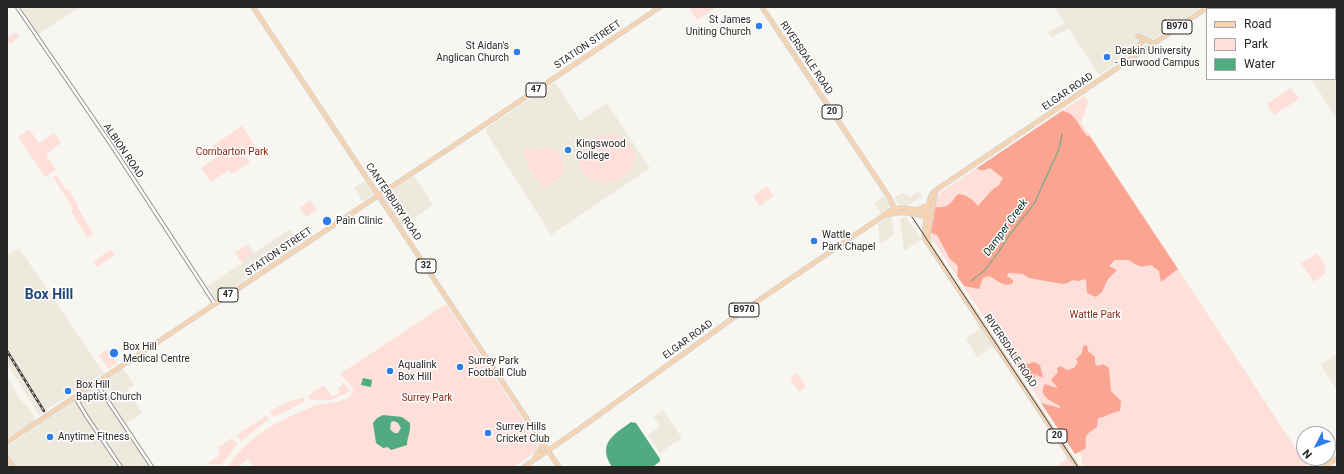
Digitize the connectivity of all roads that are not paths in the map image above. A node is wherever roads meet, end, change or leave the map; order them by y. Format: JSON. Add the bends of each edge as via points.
{"nodes":[{"id":1,"x":17,"y":7,"type":"edge"},
{"id":2,"x":253,"y":7,"type":"edge"},
{"id":3,"x":660,"y":7,"type":"edge"},
{"id":4,"x":762,"y":7,"type":"edge"},
{"id":5,"x":1206,"y":8,"type":"edge"},
{"id":6,"x":1138,"y":36,"type":"dead end"},
{"id":7,"x":1142,"y":41,"type":"dead end"},
{"id":8,"x":1153,"y":43,"type":"junction"},
{"id":9,"x":1130,"y":59,"type":"junction"},
{"id":10,"x":936,"y":190,"type":"junction"},
{"id":11,"x":378,"y":196,"type":"junction"},
{"id":12,"x":929,"y":205,"type":"junction"},
{"id":13,"x":896,"y":210,"type":"junction"},
{"id":14,"x":915,"y":210,"type":"junction"},
{"id":15,"x":929,"y":215,"type":"junction"},
{"id":16,"x":921,"y":216,"type":"junction"},
{"id":17,"x":925,"y":224,"type":"junction"},
{"id":18,"x":930,"y":244,"type":"junction"},
{"id":19,"x":215,"y":304,"type":"junction"},
{"id":20,"x":96,"y":383,"type":"junction"},
{"id":21,"x":75,"y":397,"type":"junction"},
{"id":22,"x":542,"y":441,"type":"junction"},
{"id":23,"x":7,"y":442,"type":"edge"},
{"id":24,"x":549,"y":451,"type":"junction"},
{"id":25,"x":7,"y":458,"type":"edge"},
{"id":26,"x":1337,"y":458,"type":"edge"},
{"id":27,"x":534,"y":461,"type":"junction"},
{"id":28,"x":13,"y":467,"type":"edge"},
{"id":29,"x":121,"y":467,"type":"edge"},
{"id":30,"x":152,"y":467,"type":"edge"},
{"id":31,"x":524,"y":467,"type":"edge"},
{"id":32,"x":559,"y":467,"type":"edge"},
{"id":33,"x":1077,"y":467,"type":"edge"},
{"id":34,"x":1324,"y":467,"type":"edge"}],
"edges":[{"from":1,"to":19,"type":"street","name":"ALBION ROAD"},
{"from":2,"to":11,"type":"main road","name":"CANTERBURY ROAD","number":"32"},
{"from":3,"to":11,"type":"main road","name":"STATION STREET","number":"47"},
{"from":4,"to":13,"type":"main road","name":"RIVERSDALE ROAD","number":"20"},
{"from":5,"to":8,"type":"main road","name":"ELGAR ROAD","number":"B970"},
{"from":6,"to":8,"type":"main road"},
{"from":7,"to":9,"type":"main road"},
{"from":8,"to":9,"type":"main road","name":"ELGAR ROAD","number":"B970"},
{"from":9,"to":10,"type":"main road","name":"ELGAR ROAD","number":"B970"},
{"from":10,"to":12,"type":"main road"},
{"from":10,"to":15,"type":"main road"},
{"from":11,"to":19,"type":"main road","name":"STATION STREET","number":"47"},
{"from":11,"to":22,"type":"main road","name":"CANTERBURY ROAD","number":"32"},
{"from":12,"to":14,"type":"main road"},
{"from":12,"to":15,"type":"main road"},
{"from":13,"to":14,"type":"main road"},
{"from":13,"to":16,"type":"main road"},
{"from":13,"to":24,"type":"main road","name":"ELGAR ROAD","number":"B970","via":[[883,216],[740,313]]},
{"from":14,"to":15,"type":"main road"},
{"from":15,"to":16,"type":"main road"},
{"from":15,"to":17,"type":"main road","name":"RIVERSDALE ROAD","number":"20"},
{"from":15,"to":18,"type":"main road"},
{"from":16,"to":17,"type":"main road"},
{"from":17,"to":18,"type":"main road","name":"RIVERSDALE ROAD","number":"20","via":[[924,236]]},
{"from":18,"to":33,"type":"main road","name":"RIVERSDALE ROAD","number":"20"},
{"from":19,"to":20,"type":"main road","name":"STATION STREET","number":"47"},
{"from":20,"to":21,"type":"main road","name":"STATION STREET","number":"47"},
{"from":20,"to":30,"type":"street"},
{"from":21,"to":23,"type":"main road","name":"STATION STREET","number":"47"},
{"from":21,"to":29,"type":"street"},
{"from":22,"to":24,"type":"main road","name":"CANTERBURY ROAD","number":"32"},
{"from":22,"to":27,"type":"main road","via":[[540,452]]},
{"from":24,"to":27,"type":"main road","name":"ELGAR ROAD","number":"B970"},
{"from":24,"to":32,"type":"main road","name":"CANTERBURY ROAD","number":"32"},
{"from":25,"to":28,"type":"main road"},
{"from":26,"to":34,"type":"main road"},
{"from":27,"to":31,"type":"main road","name":"ELGAR ROAD","number":"B970"}]}
